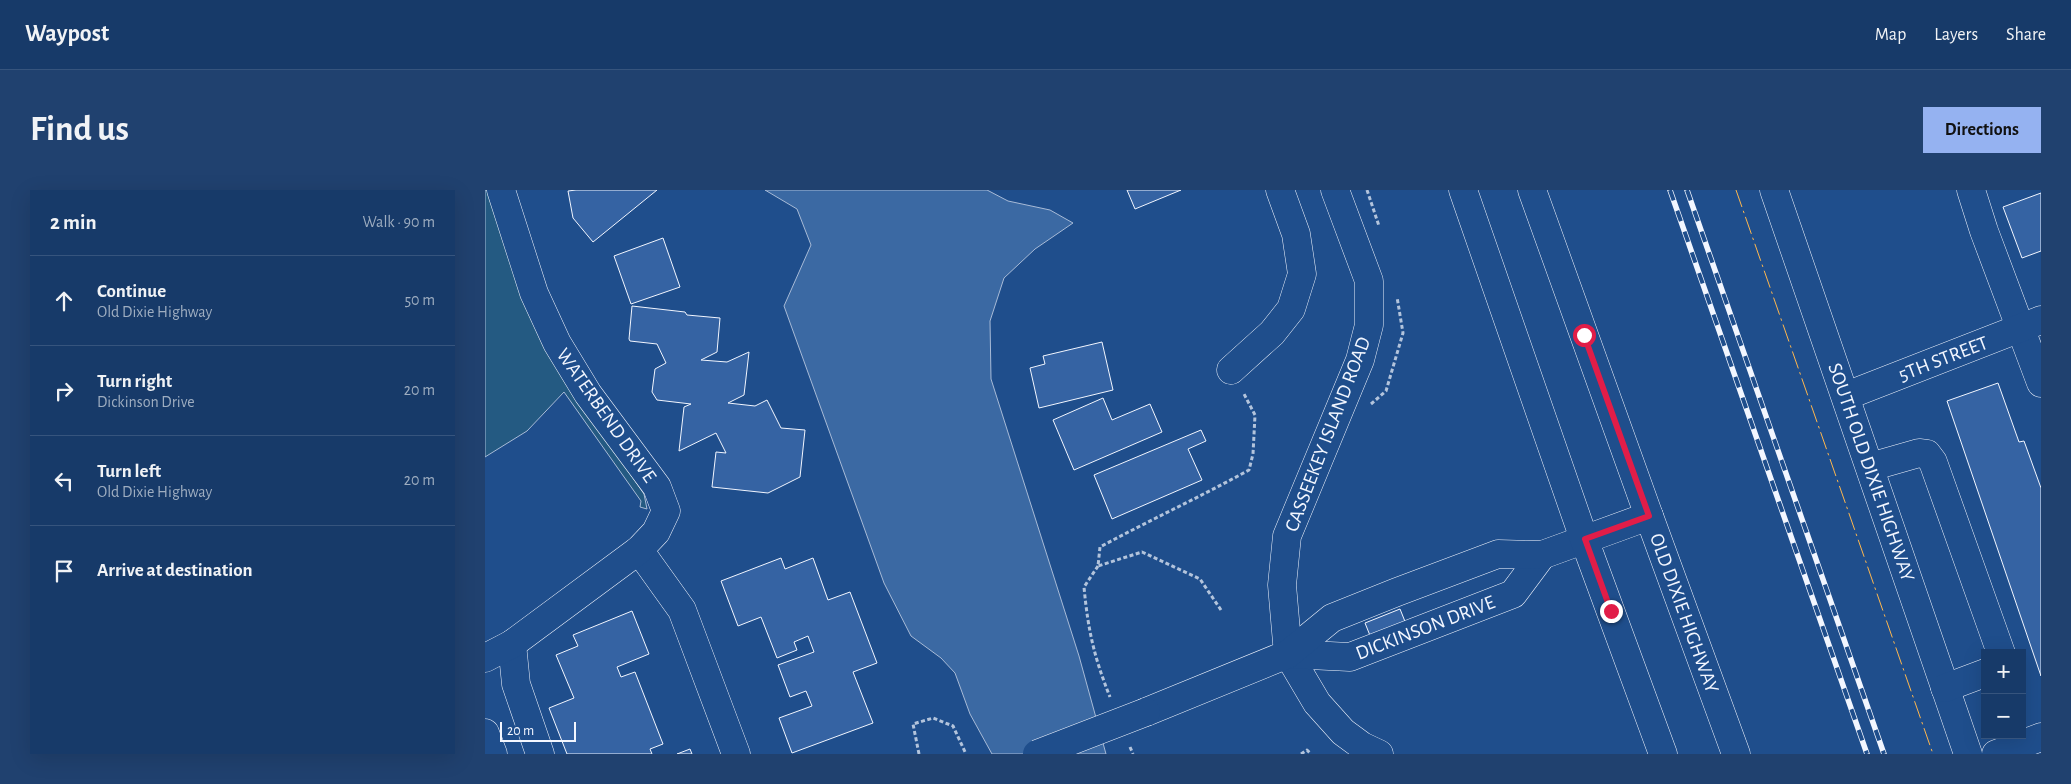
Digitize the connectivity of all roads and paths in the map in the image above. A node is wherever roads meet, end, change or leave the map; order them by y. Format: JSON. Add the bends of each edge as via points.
{"nodes":[{"id":1,"x":501,"y":190,"type":"edge"},
{"id":2,"x":1281,"y":190,"type":"edge"},
{"id":3,"x":1335,"y":190,"type":"edge"},
{"id":4,"x":1463,"y":190,"type":"edge"},
{"id":5,"x":1532,"y":190,"type":"edge"},
{"id":6,"x":1774,"y":190,"type":"edge"},
{"id":7,"x":1971,"y":190,"type":"edge"},
{"id":8,"x":2031,"y":324,"type":"edge"},
{"id":9,"x":1231,"y":370,"type":"joint"},
{"id":10,"x":2041,"y":383,"type":"edge"},
{"id":11,"x":1846,"y":396,"type":"junction"},
{"id":12,"x":1870,"y":467,"type":"junction"},
{"id":13,"x":1649,"y":516,"type":"junction"},
{"id":14,"x":1585,"y":539,"type":"junction"},
{"id":15,"x":639,"y":550,"type":"junction"},
{"id":16,"x":1542,"y":555,"type":"junction"},
{"id":17,"x":1099,"y":566,"type":"junction"},
{"id":18,"x":1422,"y":583,"type":"junction"},
{"id":19,"x":1221,"y":610,"type":"dead end"},
{"id":20,"x":1431,"y":626,"type":"junction"},
{"id":21,"x":512,"y":644,"type":"junction"},
{"id":22,"x":2000,"y":649,"type":"edge"},
{"id":23,"x":1288,"y":654,"type":"junction"},
{"id":24,"x":485,"y":658,"type":"edge"},
{"id":25,"x":1981,"y":674,"type":"edge"},
{"id":26,"x":1945,"y":688,"type":"junction"},
{"id":27,"x":1112,"y":701,"type":"dead end"},
{"id":28,"x":485,"y":733,"type":"edge"},
{"id":29,"x":2041,"y":737,"type":"edge"},
{"id":30,"x":1129,"y":745,"type":"dead end"},
{"id":31,"x":493,"y":754,"type":"edge"},
{"id":32,"x":540,"y":754,"type":"edge"},
{"id":33,"x":736,"y":754,"type":"edge"},
{"id":34,"x":919,"y":754,"type":"edge"},
{"id":35,"x":966,"y":754,"type":"edge"},
{"id":36,"x":1037,"y":754,"type":"edge"},
{"id":37,"x":1133,"y":754,"type":"edge"},
{"id":38,"x":1301,"y":754,"type":"edge"},
{"id":39,"x":1311,"y":754,"type":"edge"},
{"id":40,"x":1379,"y":754,"type":"edge"},
{"id":41,"x":1663,"y":754,"type":"edge"},
{"id":42,"x":1737,"y":754,"type":"edge"},
{"id":43,"x":1968,"y":754,"type":"edge"},
{"id":44,"x":1996,"y":754,"type":"edge"}],
"edges":[{"from":1,"to":15,"type":"street","name":"WATERBEND DRIVE","via":[[535,293],[557,343],[588,394],[657,487],[666,511],[656,532]]},
{"from":2,"to":9,"type":"street","via":[[1296,234],[1302,274],[1291,309],[1271,333]]},
{"from":3,"to":23,"type":"street","name":"CASSEEKEY ISLAND ROAD","via":[[1369,281],[1369,325],[1360,360],[1287,536],[1282,585]]},
{"from":4,"to":14,"type":"street"},
{"from":5,"to":13,"type":"street","name":"OLD DIXIE HIGHWAY"},
{"from":6,"to":11,"type":"street","name":"SOUTH OLD DIXIE HIGHWAY"},
{"from":7,"to":8,"type":"street","via":[[1984,231]]},
{"from":8,"to":10,"type":"street"},
{"from":8,"to":11,"type":"street","name":"5TH STREET"},
{"from":9,"to":17,"type":"path","via":[[1255,416],[1249,470],[1100,547]]},
{"from":11,"to":12,"type":"street","name":"SOUTH OLD DIXIE HIGHWAY"},
{"from":12,"to":22,"type":"street","via":[[1919,453],[1927,454],[1933,462]]},
{"from":12,"to":26,"type":"street","name":"SOUTH OLD DIXIE HIGHWAY"},
{"from":13,"to":14,"type":"street","name":"DICKINSON DRIVE"},
{"from":13,"to":42,"type":"street","name":"OLD DIXIE HIGHWAY"},
{"from":14,"to":16,"type":"street","name":"DICKINSON DRIVE"},
{"from":14,"to":41,"type":"street"},
{"from":15,"to":21,"type":"street","name":"WATERBEND DRIVE"},
{"from":15,"to":33,"type":"street","via":[[682,610]]},
{"from":16,"to":18,"type":"street","name":"DICKINSON DRIVE","via":[[1498,554]]},
{"from":16,"to":20,"type":"street","name":"DICKINSON DRIVE","via":[[1513,594]]},
{"from":17,"to":19,"type":"path","via":[[1143,552],[1200,579]]},
{"from":17,"to":27,"type":"path","via":[[1084,588],[1097,665]]},
{"from":18,"to":20,"type":"street","via":[[1413,595],[1415,609]]},
{"from":18,"to":23,"type":"street","name":"DICKINSON DRIVE","via":[[1331,618]]},
{"from":20,"to":23,"type":"street","name":"DICKINSON DRIVE","via":[[1350,657]]},
{"from":21,"to":24,"type":"street","name":"WATERBEND DRIVE"},
{"from":21,"to":32,"type":"street","via":[[516,684]]},
{"from":23,"to":36,"type":"street","name":"DICKINSON DRIVE","bridge":true},
{"from":23,"to":40,"type":"street","via":[[1317,703],[1343,732]]},
{"from":25,"to":26,"type":"street"},
{"from":26,"to":43,"type":"street","name":"SOUTH OLD DIXIE HIGHWAY"},
{"from":28,"to":31,"type":"street"},
{"from":29,"to":44,"type":"street"},
{"from":30,"to":37,"type":"path"},
{"from":34,"to":35,"type":"path","via":[[913,724],[933,718],[953,726]]},
{"from":38,"to":39,"type":"path","via":[[1307,750]]}]}
